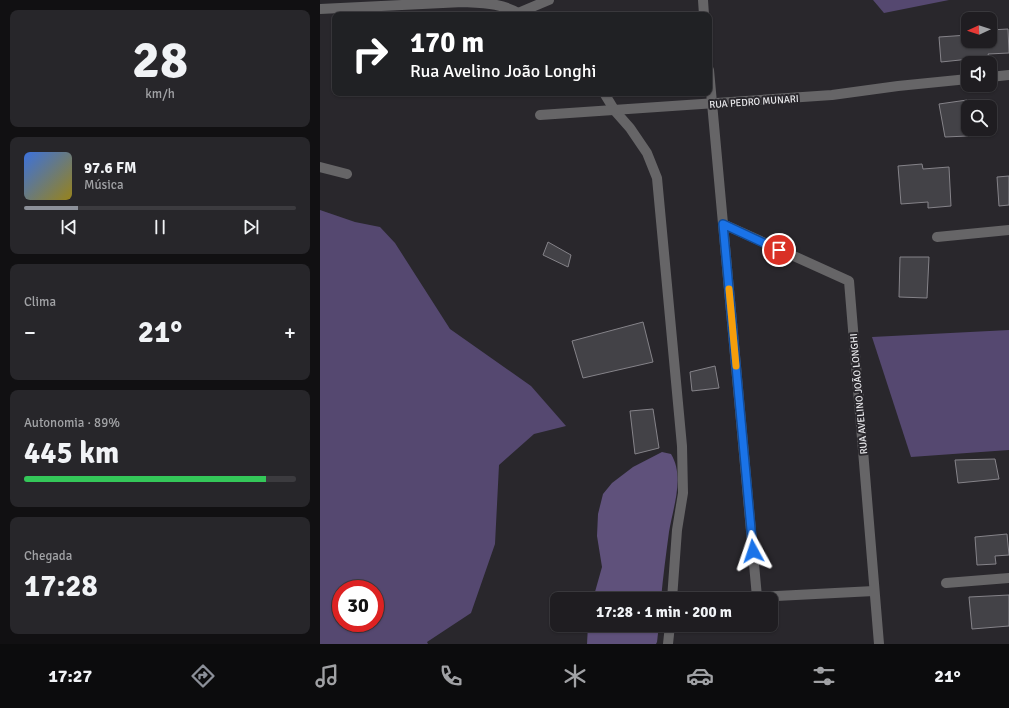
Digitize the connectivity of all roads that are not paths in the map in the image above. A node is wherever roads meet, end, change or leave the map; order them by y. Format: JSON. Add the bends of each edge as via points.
{"nodes":[{"id":1,"x":549,"y":0,"type":"edge"},
{"id":2,"x":703,"y":0,"type":"edge"},
{"id":3,"x":320,"y":8,"type":"edge"},
{"id":4,"x":517,"y":12,"type":"edge"},
{"id":5,"x":524,"y":12,"type":"edge"},
{"id":6,"x":704,"y":12,"type":"edge"},
{"id":7,"x":1009,"y":75,"type":"edge"},
{"id":8,"x":997,"y":76,"type":"edge"},
{"id":9,"x":961,"y":80,"type":"edge"},
{"id":10,"x":606,"y":96,"type":"edge"},
{"id":11,"x":711,"y":96,"type":"edge"},
{"id":12,"x":712,"y":104,"type":"junction"},
{"id":13,"x":615,"y":110,"type":"junction"},
{"id":14,"x":540,"y":115,"type":"dead end"},
{"id":15,"x":320,"y":167,"type":"edge"},
{"id":16,"x":347,"y":174,"type":"dead end"},
{"id":17,"x":723,"y":224,"type":"junction"},
{"id":18,"x":1009,"y":230,"type":"edge"},
{"id":19,"x":937,"y":237,"type":"dead end"},
{"id":20,"x":1009,"y":578,"type":"edge"},
{"id":21,"x":946,"y":583,"type":"dead end"},
{"id":22,"x":874,"y":591,"type":"junction"},
{"id":23,"x":673,"y":592,"type":"edge"},
{"id":24,"x":669,"y":632,"type":"edge"},
{"id":25,"x":668,"y":644,"type":"edge"},
{"id":26,"x":879,"y":644,"type":"edge"}],
"edges":[{"from":1,"to":5,"type":"street"},
{"from":2,"to":6,"type":"street"},
{"from":3,"to":4,"type":"street","via":[[463,2],[498,5]]},
{"from":7,"to":8,"type":"street"},
{"from":9,"to":12,"type":"street","name":"RUA PEDRO MUNARI","via":[[832,95]]},
{"from":10,"to":13,"type":"street"},
{"from":11,"to":12,"type":"street"},
{"from":12,"to":13,"type":"street","name":"RUA PEDRO MUNARI"},
{"from":12,"to":17,"type":"street"},
{"from":13,"to":14,"type":"street","name":"RUA PEDRO MUNARI"},
{"from":13,"to":23,"type":"street","via":[[647,152],[657,178],[682,446],[683,493],[677,530]]},
{"from":15,"to":16,"type":"street"},
{"from":17,"to":22,"type":"street","name":"RUA AVELINO JOÃO LONGHI","via":[[849,281]]},
{"from":17,"to":22,"type":"street","via":[[757,598]]},
{"from":18,"to":19,"type":"street"},
{"from":20,"to":21,"type":"street"},
{"from":22,"to":26,"type":"street","name":"RUA AVELINO JOÃO LONGHI"},
{"from":24,"to":25,"type":"street"}]}
